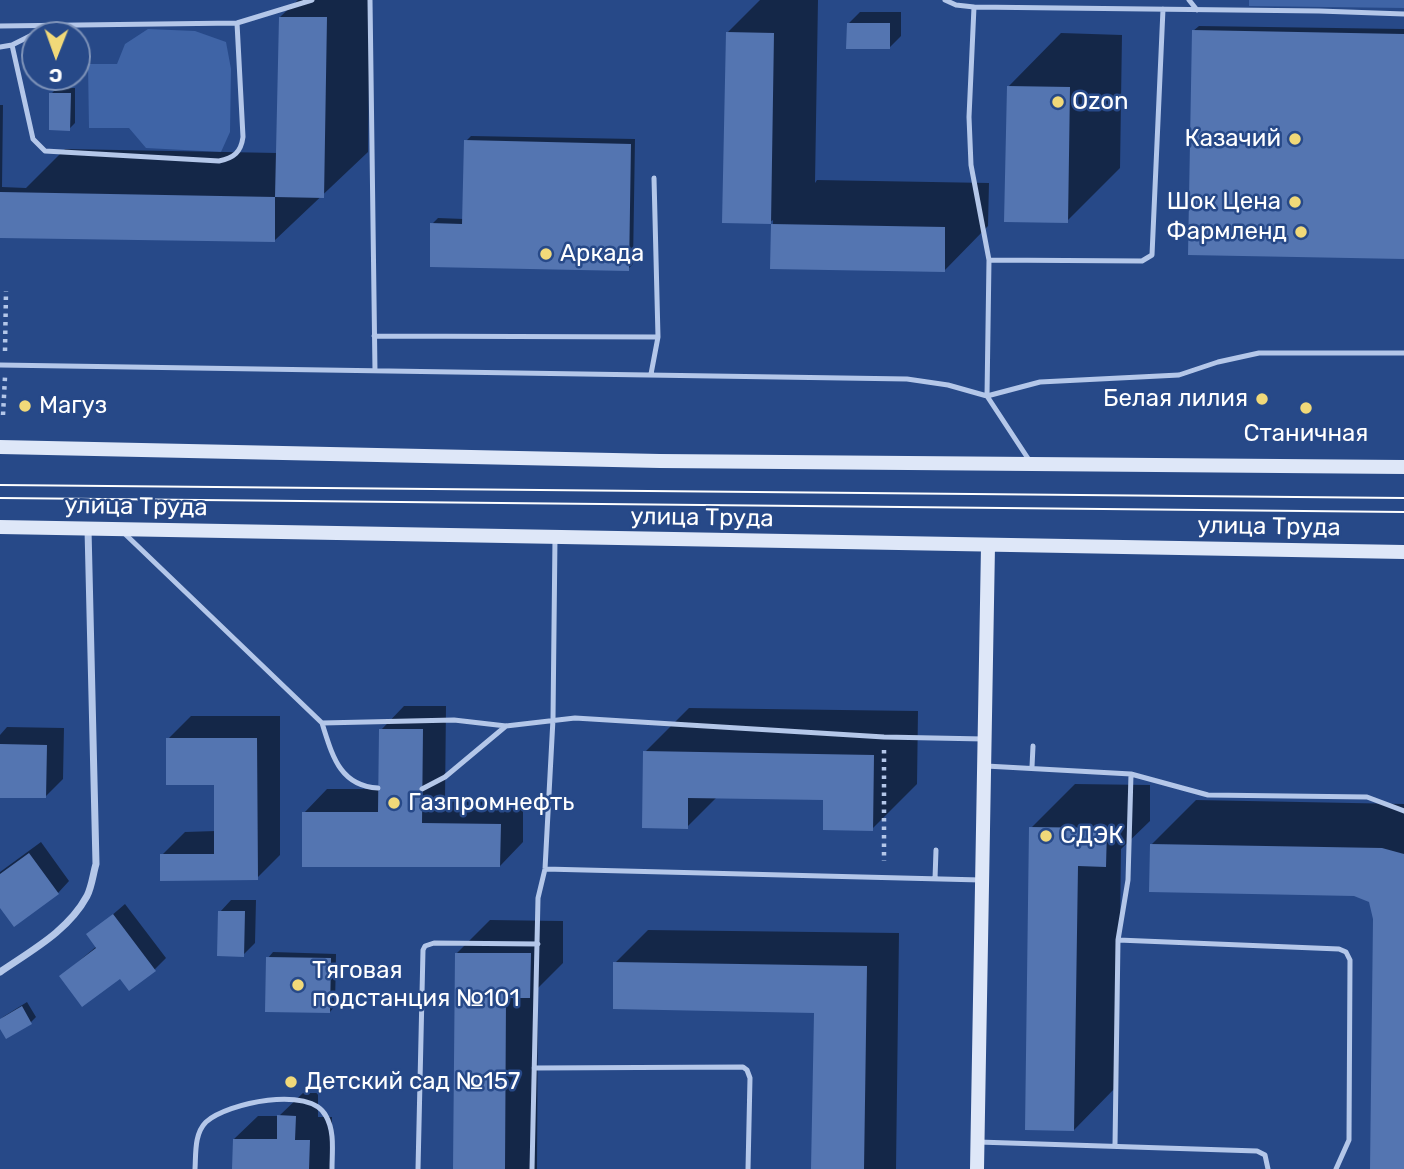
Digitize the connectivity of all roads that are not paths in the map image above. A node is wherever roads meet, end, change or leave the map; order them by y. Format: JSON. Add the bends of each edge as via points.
{"nodes":[{"id":1,"x":312,"y":0,"type":"edge"},
{"id":2,"x":370,"y":0,"type":"edge"},
{"id":3,"x":945,"y":0,"type":"edge"},
{"id":4,"x":1189,"y":0,"type":"edge"},
{"id":5,"x":974,"y":7,"type":"junction"},
{"id":6,"x":1163,"y":9,"type":"junction"},
{"id":7,"x":1196,"y":10,"type":"junction"},
{"id":8,"x":1404,"y":14,"type":"edge"},
{"id":9,"x":237,"y":23,"type":"junction"},
{"id":10,"x":91,"y":25,"type":"edge"},
{"id":11,"x":0,"y":26,"type":"edge"},
{"id":12,"x":21,"y":26,"type":"edge"},
{"id":13,"x":21,"y":41,"type":"edge"},
{"id":14,"x":12,"y":46,"type":"junction"},
{"id":15,"x":0,"y":47,"type":"edge"},
{"id":16,"x":654,"y":178,"type":"dead end"},
{"id":17,"x":989,"y":260,"type":"junction"},
{"id":18,"x":374,"y":336,"type":"junction"},
{"id":19,"x":658,"y":337,"type":"junction"},
{"id":20,"x":1404,"y":353,"type":"edge"},
{"id":21,"x":0,"y":365,"type":"edge"},
{"id":22,"x":375,"y":371,"type":"junction"},
{"id":23,"x":651,"y":374,"type":"junction"},
{"id":24,"x":987,"y":396,"type":"junction"},
{"id":25,"x":0,"y":447,"type":"edge"},
{"id":26,"x":1032,"y":465,"type":"junction"},
{"id":27,"x":1404,"y":467,"type":"edge"},
{"id":28,"x":0,"y":527,"type":"edge"},
{"id":29,"x":88,"y":528,"type":"junction"},
{"id":30,"x":119,"y":529,"type":"junction"},
{"id":31,"x":555,"y":538,"type":"junction"},
{"id":32,"x":988,"y":546,"type":"junction"},
{"id":33,"x":1404,"y":552,"type":"edge"},
{"id":34,"x":553,"y":719,"type":"junction"},
{"id":35,"x":322,"y":723,"type":"junction"},
{"id":36,"x":506,"y":726,"type":"junction"},
{"id":37,"x":984,"y":739,"type":"junction"},
{"id":38,"x":1033,"y":746,"type":"dead end"},
{"id":39,"x":984,"y":766,"type":"junction"},
{"id":40,"x":1032,"y":767,"type":"junction"},
{"id":41,"x":1131,"y":774,"type":"junction"},
{"id":42,"x":378,"y":788,"type":"dead end"},
{"id":43,"x":422,"y":789,"type":"dead end"},
{"id":44,"x":1404,"y":811,"type":"edge"},
{"id":45,"x":936,"y":850,"type":"dead end"},
{"id":46,"x":545,"y":869,"type":"junction"},
{"id":47,"x":936,"y":879,"type":"junction"},
{"id":48,"x":981,"y":880,"type":"junction"},
{"id":49,"x":1118,"y":940,"type":"junction"},
{"id":50,"x":538,"y":944,"type":"junction"},
{"id":51,"x":0,"y":972,"type":"edge"},
{"id":52,"x":534,"y":1068,"type":"junction"},
{"id":53,"x":978,"y":1142,"type":"junction"},
{"id":54,"x":1115,"y":1145,"type":"junction"},
{"id":55,"x":195,"y":1169,"type":"edge"},
{"id":56,"x":332,"y":1169,"type":"edge"},
{"id":57,"x":418,"y":1169,"type":"edge"},
{"id":58,"x":532,"y":1169,"type":"edge"},
{"id":59,"x":748,"y":1169,"type":"edge"},
{"id":60,"x":977,"y":1169,"type":"edge"},
{"id":61,"x":1268,"y":1169,"type":"edge"},
{"id":62,"x":1336,"y":1169,"type":"edge"}],
"edges":[{"from":1,"to":9,"type":"lane"},
{"from":2,"to":18,"type":"lane"},
{"from":3,"to":5,"type":"lane"},
{"from":4,"to":7,"type":"lane"},
{"from":5,"to":6,"type":"lane"},
{"from":5,"to":17,"type":"lane","via":[[971,164]]},
{"from":6,"to":7,"type":"lane"},
{"from":6,"to":17,"type":"lane","via":[[1150,258]]},
{"from":7,"to":8,"type":"lane"},
{"from":9,"to":10,"type":"lane"},
{"from":9,"to":14,"type":"lane","via":[[242,146],[219,161],[45,151],[33,139]]},
{"from":11,"to":12,"type":"lane"},
{"from":13,"to":14,"type":"lane"},
{"from":14,"to":15,"type":"lane"},
{"from":16,"to":19,"type":"lane"},
{"from":17,"to":24,"type":"lane"},
{"from":18,"to":19,"type":"lane"},
{"from":18,"to":22,"type":"lane"},
{"from":19,"to":23,"type":"lane"},
{"from":20,"to":24,"type":"lane","via":[[1259,353],[1179,375],[1040,382]]},
{"from":21,"to":22,"type":"lane"},
{"from":22,"to":23,"type":"lane"},
{"from":23,"to":24,"type":"lane","via":[[907,379]]},
{"from":24,"to":26,"type":"lane"},
{"from":25,"to":26,"type":"main road"},
{"from":26,"to":27,"type":"main road"},
{"from":28,"to":29,"type":"main road","name":"улица Труда"},
{"from":29,"to":30,"type":"main road","name":"улица Труда"},
{"from":29,"to":51,"type":"street","via":[[96,864],[88,893],[73,918]]},
{"from":30,"to":31,"type":"main road","name":"улица Труда"},
{"from":30,"to":35,"type":"lane"},
{"from":31,"to":32,"type":"main road","name":"улица Труда"},
{"from":31,"to":34,"type":"lane"},
{"from":32,"to":33,"type":"main road","name":"улица Труда"},
{"from":32,"to":37,"type":"main road"},
{"from":34,"to":36,"type":"lane"},
{"from":34,"to":37,"type":"lane","via":[[936,741]]},
{"from":34,"to":46,"type":"lane"},
{"from":35,"to":36,"type":"lane","via":[[454,720]]},
{"from":35,"to":42,"type":"lane","via":[[334,761],[349,778],[366,788]]},
{"from":36,"to":43,"type":"lane","via":[[445,777]]},
{"from":37,"to":39,"type":"main road"},
{"from":38,"to":40,"type":"lane"},
{"from":39,"to":40,"type":"lane"},
{"from":39,"to":48,"type":"main road"},
{"from":40,"to":41,"type":"lane"},
{"from":41,"to":44,"type":"lane","via":[[1208,795],[1367,797]]},
{"from":41,"to":49,"type":"lane","via":[[1128,880]]},
{"from":45,"to":47,"type":"lane"},
{"from":46,"to":47,"type":"lane"},
{"from":46,"to":50,"type":"lane","via":[[538,898]]},
{"from":47,"to":48,"type":"lane"},
{"from":48,"to":53,"type":"main road"},
{"from":49,"to":54,"type":"lane"},
{"from":49,"to":62,"type":"lane","via":[[1346,952],[1350,960],[1349,1140]]},
{"from":50,"to":52,"type":"lane"},
{"from":50,"to":57,"type":"lane","via":[[425,946]]},
{"from":52,"to":58,"type":"lane"},
{"from":52,"to":59,"type":"lane","via":[[743,1067],[750,1078]]},
{"from":53,"to":54,"type":"lane"},
{"from":53,"to":60,"type":"main road"},
{"from":54,"to":61,"type":"lane","via":[[1257,1151],[1265,1155]]},
{"from":55,"to":56,"type":"lane","via":[[198,1133],[205,1122],[248,1103],[275,1100],[300,1100],[325,1113],[332,1132]]}]}
